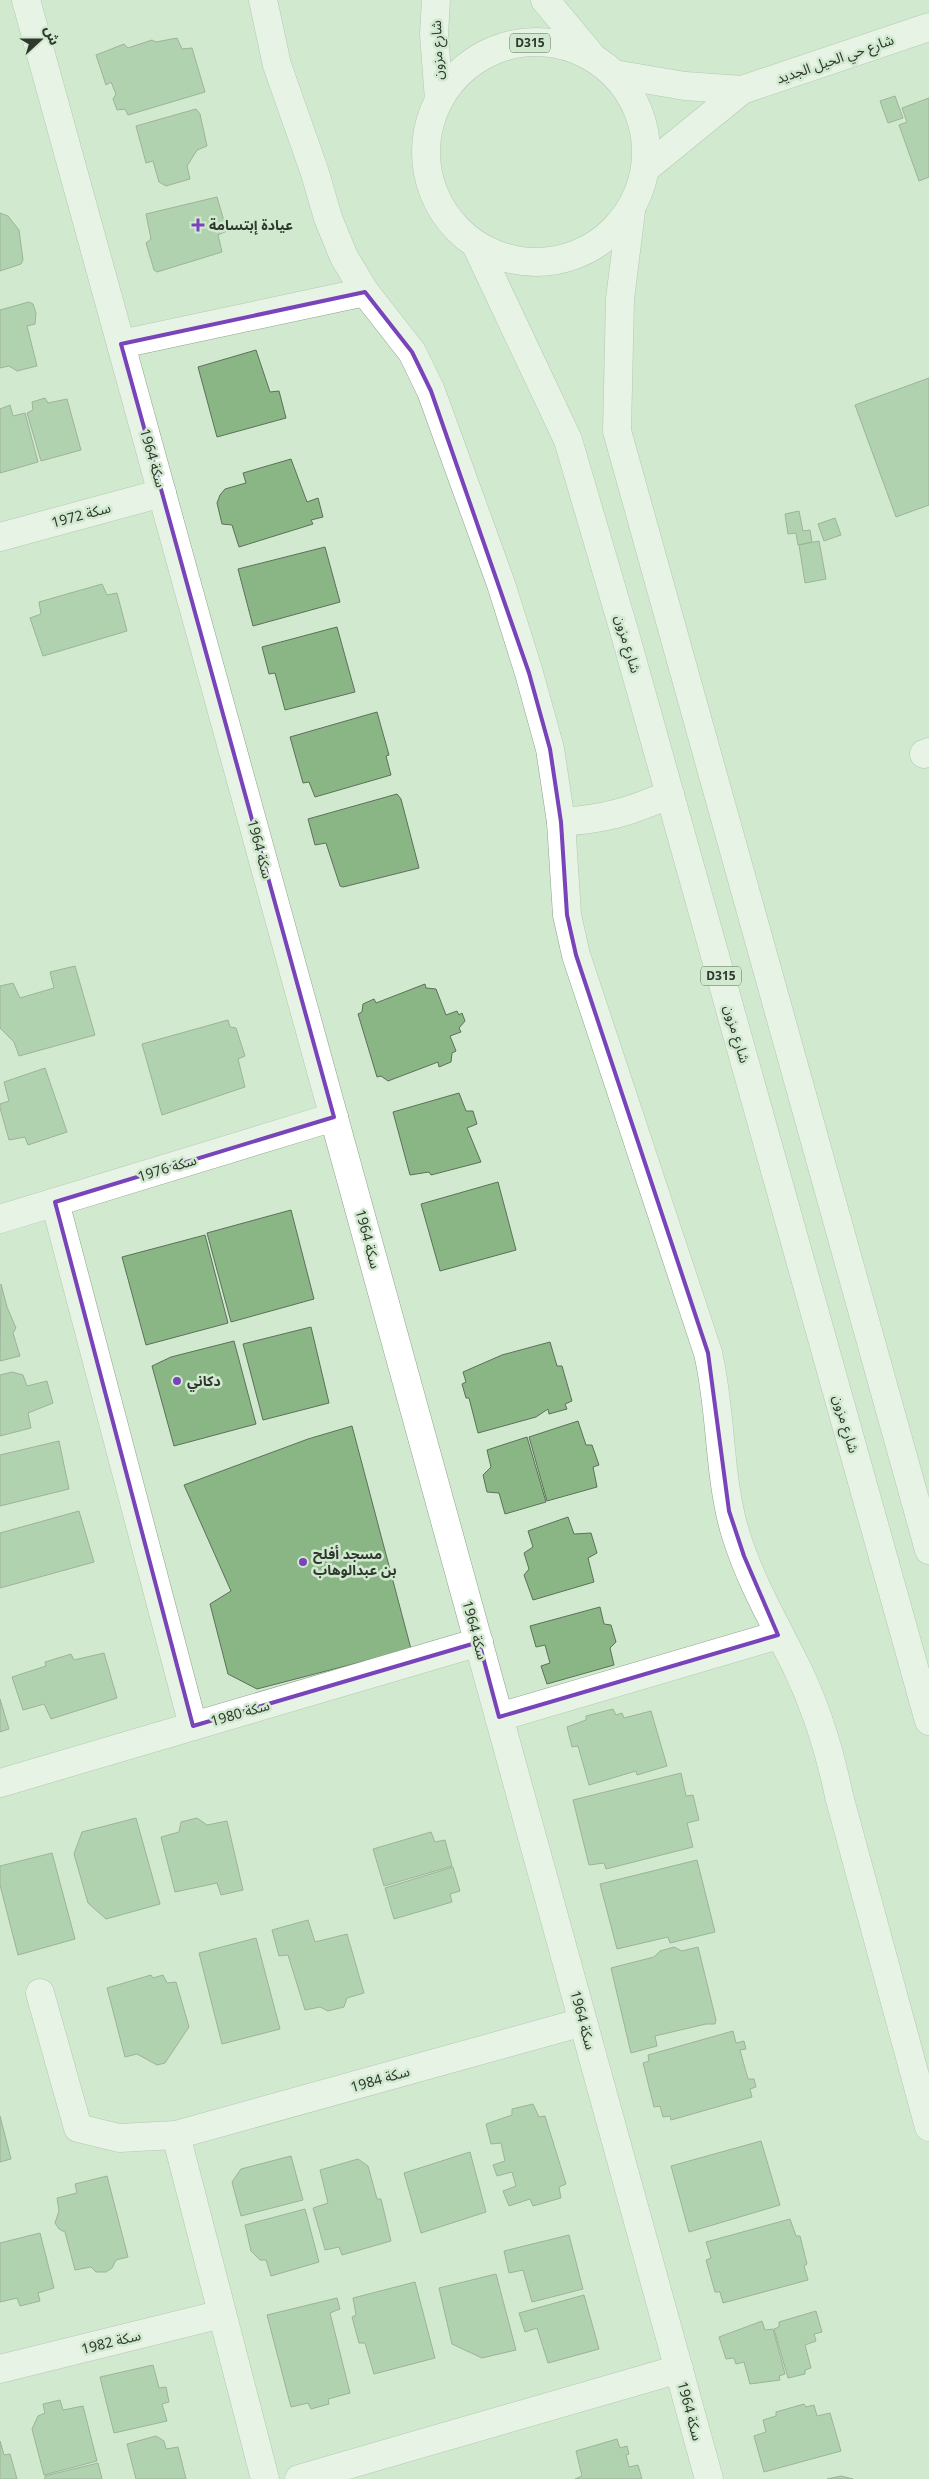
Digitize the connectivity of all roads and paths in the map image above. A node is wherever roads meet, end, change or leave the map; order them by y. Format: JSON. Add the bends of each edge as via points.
{"nodes":[{"id":1,"x":26,"y":0,"type":"edge"},
{"id":2,"x":263,"y":0,"type":"edge"},
{"id":3,"x":436,"y":0,"type":"edge"},
{"id":4,"x":545,"y":0,"type":"edge"},
{"id":5,"x":929,"y":27,"type":"edge"},
{"id":6,"x":593,"y":57,"type":"junction"},
{"id":7,"x":614,"y":74,"type":"junction"},
{"id":8,"x":742,"y":90,"type":"junction"},
{"id":9,"x":439,"y":100,"type":"junction"},
{"id":10,"x":646,"y":169,"type":"junction"},
{"id":11,"x":631,"y":211,"type":"junction"},
{"id":12,"x":476,"y":245,"type":"junction"},
{"id":13,"x":365,"y":292,"type":"junction"},
{"id":14,"x":121,"y":344,"type":"junction"},
{"id":15,"x":162,"y":493,"type":"junction"},
{"id":16,"x":0,"y":537,"type":"edge"},
{"id":17,"x":670,"y":794,"type":"junction"},
{"id":18,"x":561,"y":822,"type":"junction"},
{"id":19,"x":334,"y":1117,"type":"junction"},
{"id":20,"x":55,"y":1202,"type":"junction"},
{"id":21,"x":0,"y":1218,"type":"edge"},
{"id":22,"x":929,"y":1550,"type":"edge"},
{"id":23,"x":778,"y":1635,"type":"junction"},
{"id":24,"x":479,"y":1642,"type":"junction"},
{"id":25,"x":499,"y":1717,"type":"junction"},
{"id":26,"x":929,"y":1721,"type":"edge"},
{"id":27,"x":193,"y":1726,"type":"junction"},
{"id":28,"x":0,"y":1783,"type":"edge"},
{"id":29,"x":40,"y":1993,"type":"dead end"},
{"id":30,"x":583,"y":2022,"type":"junction"},
{"id":31,"x":929,"y":2127,"type":"edge"},
{"id":32,"x":176,"y":2136,"type":"junction"},
{"id":33,"x":222,"y":2314,"type":"junction"},
{"id":34,"x":0,"y":2369,"type":"edge"},
{"id":35,"x":679,"y":2369,"type":"junction"},
{"id":36,"x":265,"y":2479,"type":"edge"},
{"id":37,"x":299,"y":2479,"type":"edge"},
{"id":38,"x":709,"y":2479,"type":"edge"}],
"edges":[{"from":1,"to":14,"type":"street","name":"سكة 1964"},
{"from":2,"to":13,"type":"street","via":[[277,65],[310,156],[328,218],[344,257]]},
{"from":3,"to":9,"type":"street","name":"شارع مزون","number":"D315","via":[[434,34]]},
{"from":4,"to":6,"type":"street","number":"D315"},
{"from":5,"to":8,"type":"street","name":"شارع حي الحيل الجديد"},
{"from":6,"to":7,"type":"street","number":"D315"},
{"from":6,"to":9,"type":"street","number":"D315","via":[[560,44],[524,42],[498,49],[461,71]]},
{"from":7,"to":8,"type":"street","name":"شارع حي الحيل الجديد","via":[[685,86]]},
{"from":7,"to":10,"type":"street","number":"D315","via":[[635,102],[646,135]]},
{"from":8,"to":10,"type":"street","name":"شارع حي الحيل الجديد"},
{"from":9,"to":12,"type":"street","number":"D315","via":[[428,130],[426,163],[432,187],[452,223]]},
{"from":10,"to":11,"type":"street","number":"D315"},
{"from":11,"to":12,"type":"street","number":"D315","via":[[608,237],[577,256],[544,263],[508,260]]},
{"from":11,"to":22,"type":"street","number":"D315","via":[[620,299],[617,431]]},
{"from":12,"to":17,"type":"street","name":"شارع مزون","number":"D315","via":[[568,440]]},
{"from":13,"to":14,"type":"street"},
{"from":13,"to":18,"type":"street","via":[[412,352],[431,391],[501,584],[529,673],[550,749]]},
{"from":14,"to":15,"type":"street","name":"سكة 1964"},
{"from":15,"to":16,"type":"street","name":"سكة 1972"},
{"from":15,"to":19,"type":"street","name":"سكة 1964"},
{"from":17,"to":18,"type":"street","via":[[635,810],[608,817]]},
{"from":17,"to":26,"type":"street","name":"شارع مزون","number":"D315"},
{"from":18,"to":23,"type":"street","via":[[567,915],[576,955],[706,1344],[718,1399],[721,1463],[730,1510],[744,1556]]},
{"from":19,"to":20,"type":"street","name":"سكة 1976"},
{"from":19,"to":24,"type":"street","name":"سكة 1964"},
{"from":20,"to":21,"type":"street","name":"سكة 1976"},
{"from":20,"to":27,"type":"street"},
{"from":23,"to":25,"type":"street"},
{"from":23,"to":31,"type":"street","via":[[804,1684],[827,1744],[838,1796]]},
{"from":24,"to":25,"type":"street","name":"سكة 1964"},
{"from":24,"to":27,"type":"street","name":"سكة 1980"},
{"from":25,"to":30,"type":"street","name":"سكة 1964"},
{"from":27,"to":28,"type":"street","name":"سكة 1980"},
{"from":29,"to":32,"type":"street","name":"سكة 1984","via":[[78,2128],[119,2138]]},
{"from":30,"to":32,"type":"street","name":"سكة 1984"},
{"from":30,"to":35,"type":"street","name":"سكة 1964"},
{"from":32,"to":33,"type":"street"},
{"from":33,"to":34,"type":"street","name":"سكة 1982"},
{"from":33,"to":36,"type":"street"},
{"from":35,"to":37,"type":"street"},
{"from":35,"to":38,"type":"street","name":"سكة 1964"}]}
